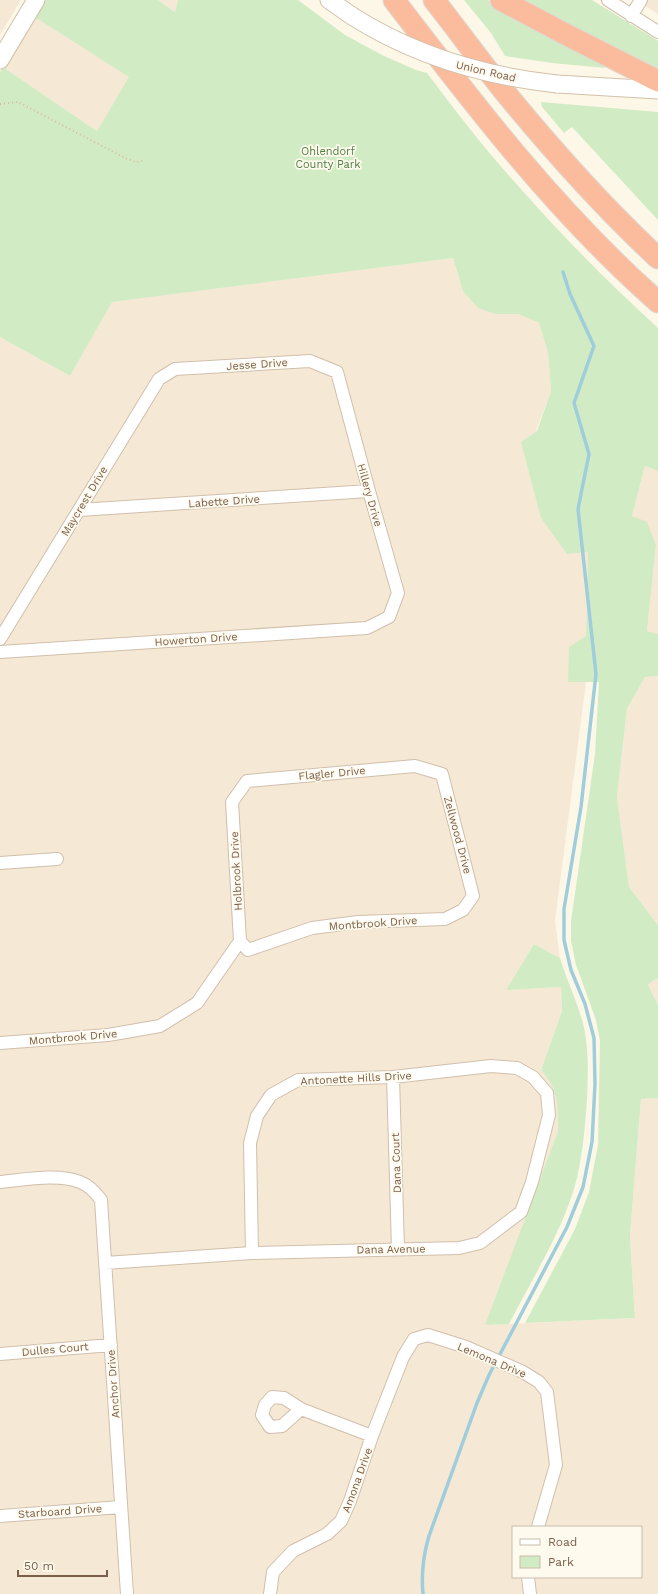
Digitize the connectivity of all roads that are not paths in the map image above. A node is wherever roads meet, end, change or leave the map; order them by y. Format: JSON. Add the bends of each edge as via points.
{"nodes":[{"id":1,"x":36,"y":0,"type":"edge"},
{"id":2,"x":329,"y":0,"type":"edge"},
{"id":3,"x":394,"y":0,"type":"edge"},
{"id":4,"x":434,"y":0,"type":"edge"},
{"id":5,"x":501,"y":0,"type":"edge"},
{"id":6,"x":608,"y":0,"type":"edge"},
{"id":7,"x":641,"y":0,"type":"edge"},
{"id":8,"x":631,"y":16,"type":"junction"},
{"id":9,"x":658,"y":32,"type":"edge"},
{"id":10,"x":0,"y":60,"type":"edge"},
{"id":11,"x":658,"y":81,"type":"edge"},
{"id":12,"x":658,"y":90,"type":"edge"},
{"id":13,"x":658,"y":258,"type":"edge"},
{"id":14,"x":658,"y":302,"type":"edge"},
{"id":15,"x":175,"y":369,"type":"joint"},
{"id":16,"x":337,"y":372,"type":"joint"},
{"id":17,"x":368,"y":491,"type":"junction"},
{"id":18,"x":79,"y":510,"type":"junction"},
{"id":19,"x":389,"y":617,"type":"joint"},
{"id":20,"x":0,"y":640,"type":"edge"},
{"id":21,"x":0,"y":652,"type":"edge"},
{"id":22,"x":442,"y":774,"type":"joint"},
{"id":23,"x":232,"y":802,"type":"joint"},
{"id":24,"x":57,"y":859,"type":"dead end"},
{"id":25,"x":0,"y":863,"type":"edge"},
{"id":26,"x":473,"y":896,"type":"joint"},
{"id":27,"x":240,"y":941,"type":"junction"},
{"id":28,"x":0,"y":1043,"type":"edge"},
{"id":29,"x":393,"y":1076,"type":"junction"},
{"id":30,"x":533,"y":1077,"type":"joint"},
{"id":31,"x":0,"y":1182,"type":"edge"},
{"id":32,"x":398,"y":1248,"type":"junction"},
{"id":33,"x":252,"y":1253,"type":"junction"},
{"id":34,"x":105,"y":1263,"type":"junction"},
{"id":35,"x":414,"y":1339,"type":"joint"},
{"id":36,"x":111,"y":1344,"type":"junction"},
{"id":37,"x":0,"y":1354,"type":"edge"},
{"id":38,"x":301,"y":1409,"type":"dead end"},
{"id":39,"x":372,"y":1436,"type":"junction"},
{"id":40,"x":121,"y":1507,"type":"junction"},
{"id":41,"x":0,"y":1516,"type":"edge"},
{"id":42,"x":538,"y":1526,"type":"edge"},
{"id":43,"x":528,"y":1578,"type":"edge"},
{"id":44,"x":127,"y":1594,"type":"edge"},
{"id":45,"x":270,"y":1594,"type":"edge"},
{"id":46,"x":530,"y":1594,"type":"edge"}],
"edges":[{"from":1,"to":10,"type":"main road"},
{"from":2,"to":12,"type":"main road","name":"Union Road","bridge":true,"via":[[387,36],[455,64],[505,77],[557,84]]},
{"from":3,"to":14,"type":"highway","via":[[467,95],[554,199]]},
{"from":4,"to":13,"type":"highway","via":[[543,138],[632,234]]},
{"from":5,"to":11,"type":"highway"},
{"from":6,"to":8,"type":"street"},
{"from":7,"to":8,"type":"street"},
{"from":8,"to":9,"type":"street"},
{"from":15,"to":16,"type":"street","name":"Jesse Drive","via":[[310,361]]},
{"from":15,"to":18,"type":"street","name":"Maycrest Drive","via":[[159,379]]},
{"from":16,"to":17,"type":"street","name":"Hillery Drive"},
{"from":17,"to":18,"type":"street","name":"Labette Drive"},
{"from":17,"to":19,"type":"street","name":"Hillery Drive","via":[[398,593]]},
{"from":18,"to":20,"type":"street","name":"Maycrest Drive"},
{"from":19,"to":21,"type":"street","name":"Howerton Drive","via":[[367,628]]},
{"from":22,"to":23,"type":"street","name":"Flagler Drive","via":[[415,766],[247,781]]},
{"from":22,"to":26,"type":"street","name":"Zellwood Drive"},
{"from":23,"to":27,"type":"street","name":"Holbrook Drive"},
{"from":24,"to":25,"type":"street"},
{"from":26,"to":27,"type":"street","name":"Montbrook Drive","via":[[463,910],[445,919],[358,922],[312,928],[248,950]]},
{"from":27,"to":28,"type":"street","name":"Montbrook Drive","via":[[197,1003],[160,1026],[108,1035]]},
{"from":29,"to":30,"type":"street","name":"Antonette Hills Drive","via":[[491,1066],[517,1068]]},
{"from":29,"to":32,"type":"street","name":"Dana Court"},
{"from":29,"to":33,"type":"street","name":"Antonette Hills Drive","via":[[298,1080],[271,1095],[257,1116],[250,1143]]},
{"from":30,"to":32,"type":"street","name":"Dana Avenue","via":[[547,1093],[549,1115],[532,1182],[521,1212],[480,1243],[459,1248]]},
{"from":31,"to":34,"type":"street","name":"Anchor Drive","via":[[63,1178],[82,1182],[101,1200]]},
{"from":32,"to":33,"type":"street","name":"Dana Avenue"},
{"from":33,"to":34,"type":"street","name":"Dana Avenue"},
{"from":34,"to":36,"type":"street","name":"Anchor Drive"},
{"from":35,"to":39,"type":"street","name":"Amona Drive","via":[[402,1357]]},
{"from":35,"to":42,"type":"street","name":"Lemona Drive","via":[[428,1335],[466,1347],[523,1372],[539,1382],[547,1392],[556,1465]]},
{"from":36,"to":37,"type":"street","name":"Dulles Court"},
{"from":36,"to":40,"type":"street","name":"Anchor Drive"},
{"from":38,"to":39,"type":"street"},
{"from":39,"to":45,"type":"street","name":"Amona Drive","via":[[341,1521],[327,1534],[293,1551],[273,1572]]},
{"from":40,"to":41,"type":"street","name":"Starboard Drive"},
{"from":40,"to":44,"type":"street","name":"Anchor Drive"},
{"from":43,"to":46,"type":"street"}]}
